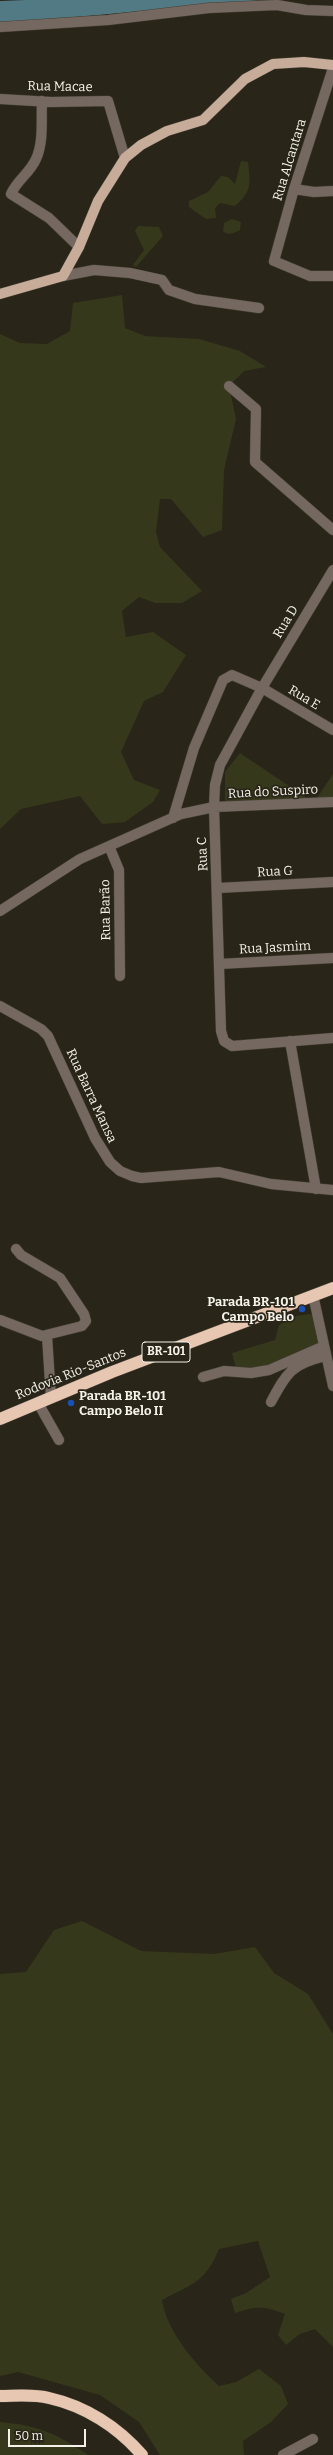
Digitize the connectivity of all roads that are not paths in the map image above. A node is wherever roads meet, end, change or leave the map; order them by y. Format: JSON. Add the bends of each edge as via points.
{"nodes":[{"id":1,"x":333,"y":11,"type":"edge"},
{"id":2,"x":0,"y":27,"type":"edge"},
{"id":3,"x":333,"y":67,"type":"edge"},
{"id":4,"x":0,"y":99,"type":"edge"},
{"id":5,"x":42,"y":101,"type":"junction"},
{"id":6,"x":125,"y":158,"type":"junction"},
{"id":7,"x":294,"y":189,"type":"junction"},
{"id":8,"x":333,"y":191,"type":"edge"},
{"id":9,"x":79,"y":247,"type":"junction"},
{"id":10,"x":64,"y":276,"type":"junction"},
{"id":11,"x":333,"y":276,"type":"edge"},
{"id":12,"x":0,"y":294,"type":"edge"},
{"id":13,"x":259,"y":308,"type":"dead end"},
{"id":14,"x":229,"y":386,"type":"dead end"},
{"id":15,"x":333,"y":530,"type":"edge"},
{"id":16,"x":333,"y":570,"type":"edge"},
{"id":17,"x":262,"y":688,"type":"junction"},
{"id":18,"x":333,"y":730,"type":"edge"},
{"id":19,"x":333,"y":802,"type":"edge"},
{"id":20,"x":214,"y":807,"type":"junction"},
{"id":21,"x":173,"y":818,"type":"junction"},
{"id":22,"x":109,"y":846,"type":"junction"},
{"id":23,"x":333,"y":882,"type":"edge"},
{"id":24,"x":218,"y":888,"type":"junction"},
{"id":25,"x":0,"y":911,"type":"edge"},
{"id":26,"x":333,"y":958,"type":"edge"},
{"id":27,"x":219,"y":964,"type":"junction"},
{"id":28,"x":120,"y":976,"type":"dead end"},
{"id":29,"x":0,"y":1006,"type":"edge"},
{"id":30,"x":333,"y":1038,"type":"edge"},
{"id":31,"x":290,"y":1041,"type":"junction"},
{"id":32,"x":316,"y":1189,"type":"junction"},
{"id":33,"x":333,"y":1190,"type":"edge"},
{"id":34,"x":16,"y":1249,"type":"dead end"},
{"id":35,"x":333,"y":1288,"type":"edge"},
{"id":36,"x":313,"y":1295,"type":"junction"},
{"id":37,"x":0,"y":1320,"type":"edge"},
{"id":38,"x":47,"y":1336,"type":"junction"},
{"id":39,"x":325,"y":1351,"type":"junction"},
{"id":40,"x":203,"y":1377,"type":"dead end"},
{"id":41,"x":333,"y":1386,"type":"edge"},
{"id":42,"x":50,"y":1398,"type":"junction"},
{"id":43,"x":271,"y":1402,"type":"dead end"},
{"id":44,"x":38,"y":1403,"type":"junction"},
{"id":45,"x":0,"y":1419,"type":"edge"},
{"id":46,"x":59,"y":1440,"type":"dead end"},
{"id":47,"x":0,"y":2396,"type":"edge"},
{"id":48,"x":313,"y":2439,"type":"dead end"},
{"id":49,"x":142,"y":2455,"type":"edge"},
{"id":50,"x":283,"y":2455,"type":"edge"}],
"edges":[{"from":1,"to":2,"type":"street","via":[[277,5]]},
{"from":3,"to":6,"type":"main road","via":[[304,62],[273,64],[245,78],[203,120],[167,131],[141,145]]},
{"from":3,"to":7,"type":"street","name":"Rua Alcantara"},
{"from":4,"to":5,"type":"street","name":"Rua Macae"},
{"from":5,"to":6,"type":"street","name":"Rua Macae","via":[[108,101]]},
{"from":5,"to":9,"type":"street","via":[[40,145],[36,159],[11,194],[49,218]]},
{"from":6,"to":9,"type":"main road","via":[[98,201]]},
{"from":7,"to":8,"type":"street"},
{"from":7,"to":11,"type":"street","name":"Rua Alcantara","via":[[274,261],[310,276]]},
{"from":9,"to":10,"type":"main road"},
{"from":10,"to":12,"type":"main road"},
{"from":10,"to":13,"type":"street","via":[[94,270],[130,273],[162,280],[169,290],[194,299]]},
{"from":14,"to":15,"type":"street","via":[[256,409],[255,462]]},
{"from":16,"to":17,"type":"street","name":"Rua D"},
{"from":17,"to":18,"type":"street","name":"Rua E"},
{"from":17,"to":20,"type":"street","name":"Rua C","via":[[220,765],[215,785]]},
{"from":17,"to":21,"type":"street","name":"Rua E","via":[[232,675],[223,680],[194,748]]},
{"from":19,"to":20,"type":"street","name":"Rua do Suspiro"},
{"from":20,"to":21,"type":"street","name":"Rua do Suspiro"},
{"from":20,"to":24,"type":"street","name":"Rua C"},
{"from":21,"to":22,"type":"street","name":"Rua do Suspiro"},
{"from":22,"to":25,"type":"street","name":"Rua do Suspiro","via":[[80,859]]},
{"from":22,"to":28,"type":"street","name":"Rua Barão","via":[[119,870]]},
{"from":23,"to":24,"type":"street","name":"Rua G"},
{"from":24,"to":27,"type":"street","name":"Rua C"},
{"from":26,"to":27,"type":"street","name":"Rua Jasmim"},
{"from":27,"to":31,"type":"street","name":"Rua C","via":[[221,1031],[224,1041],[232,1046]]},
{"from":29,"to":32,"type":"street","name":"Rua Barra Mansa","via":[[41,1029],[48,1036],[95,1138],[107,1158],[120,1171],[141,1178],[219,1172],[271,1184]]},
{"from":30,"to":31,"type":"street"},
{"from":31,"to":32,"type":"street"},
{"from":32,"to":33,"type":"street","name":"Rua Barra Mansa"},
{"from":34,"to":38,"type":"street","via":[[21,1255],[60,1278],[84,1314],[86,1320],[82,1326]]},
{"from":35,"to":36,"type":"highway","name":"Rodovia Rio-Santos","number":"BR-101"},
{"from":36,"to":39,"type":"street"},
{"from":36,"to":42,"type":"highway","name":"Rodovia Rio-Santos","number":"BR-101"},
{"from":37,"to":38,"type":"street"},
{"from":38,"to":42,"type":"street"},
{"from":39,"to":40,"type":"street","via":[[269,1370],[251,1373],[224,1371]]},
{"from":39,"to":41,"type":"street"},
{"from":39,"to":43,"type":"street","via":[[298,1365],[282,1383]]},
{"from":42,"to":44,"type":"highway","name":"Rodovia Rio-Santos","number":"BR-101"},
{"from":44,"to":45,"type":"highway","name":"Rodovia Rio-Santos","number":"BR-101"},
{"from":44,"to":46,"type":"street"},
{"from":47,"to":49,"type":"highway","via":[[49,2398],[90,2413],[114,2427]]},
{"from":48,"to":50,"type":"street"}]}
